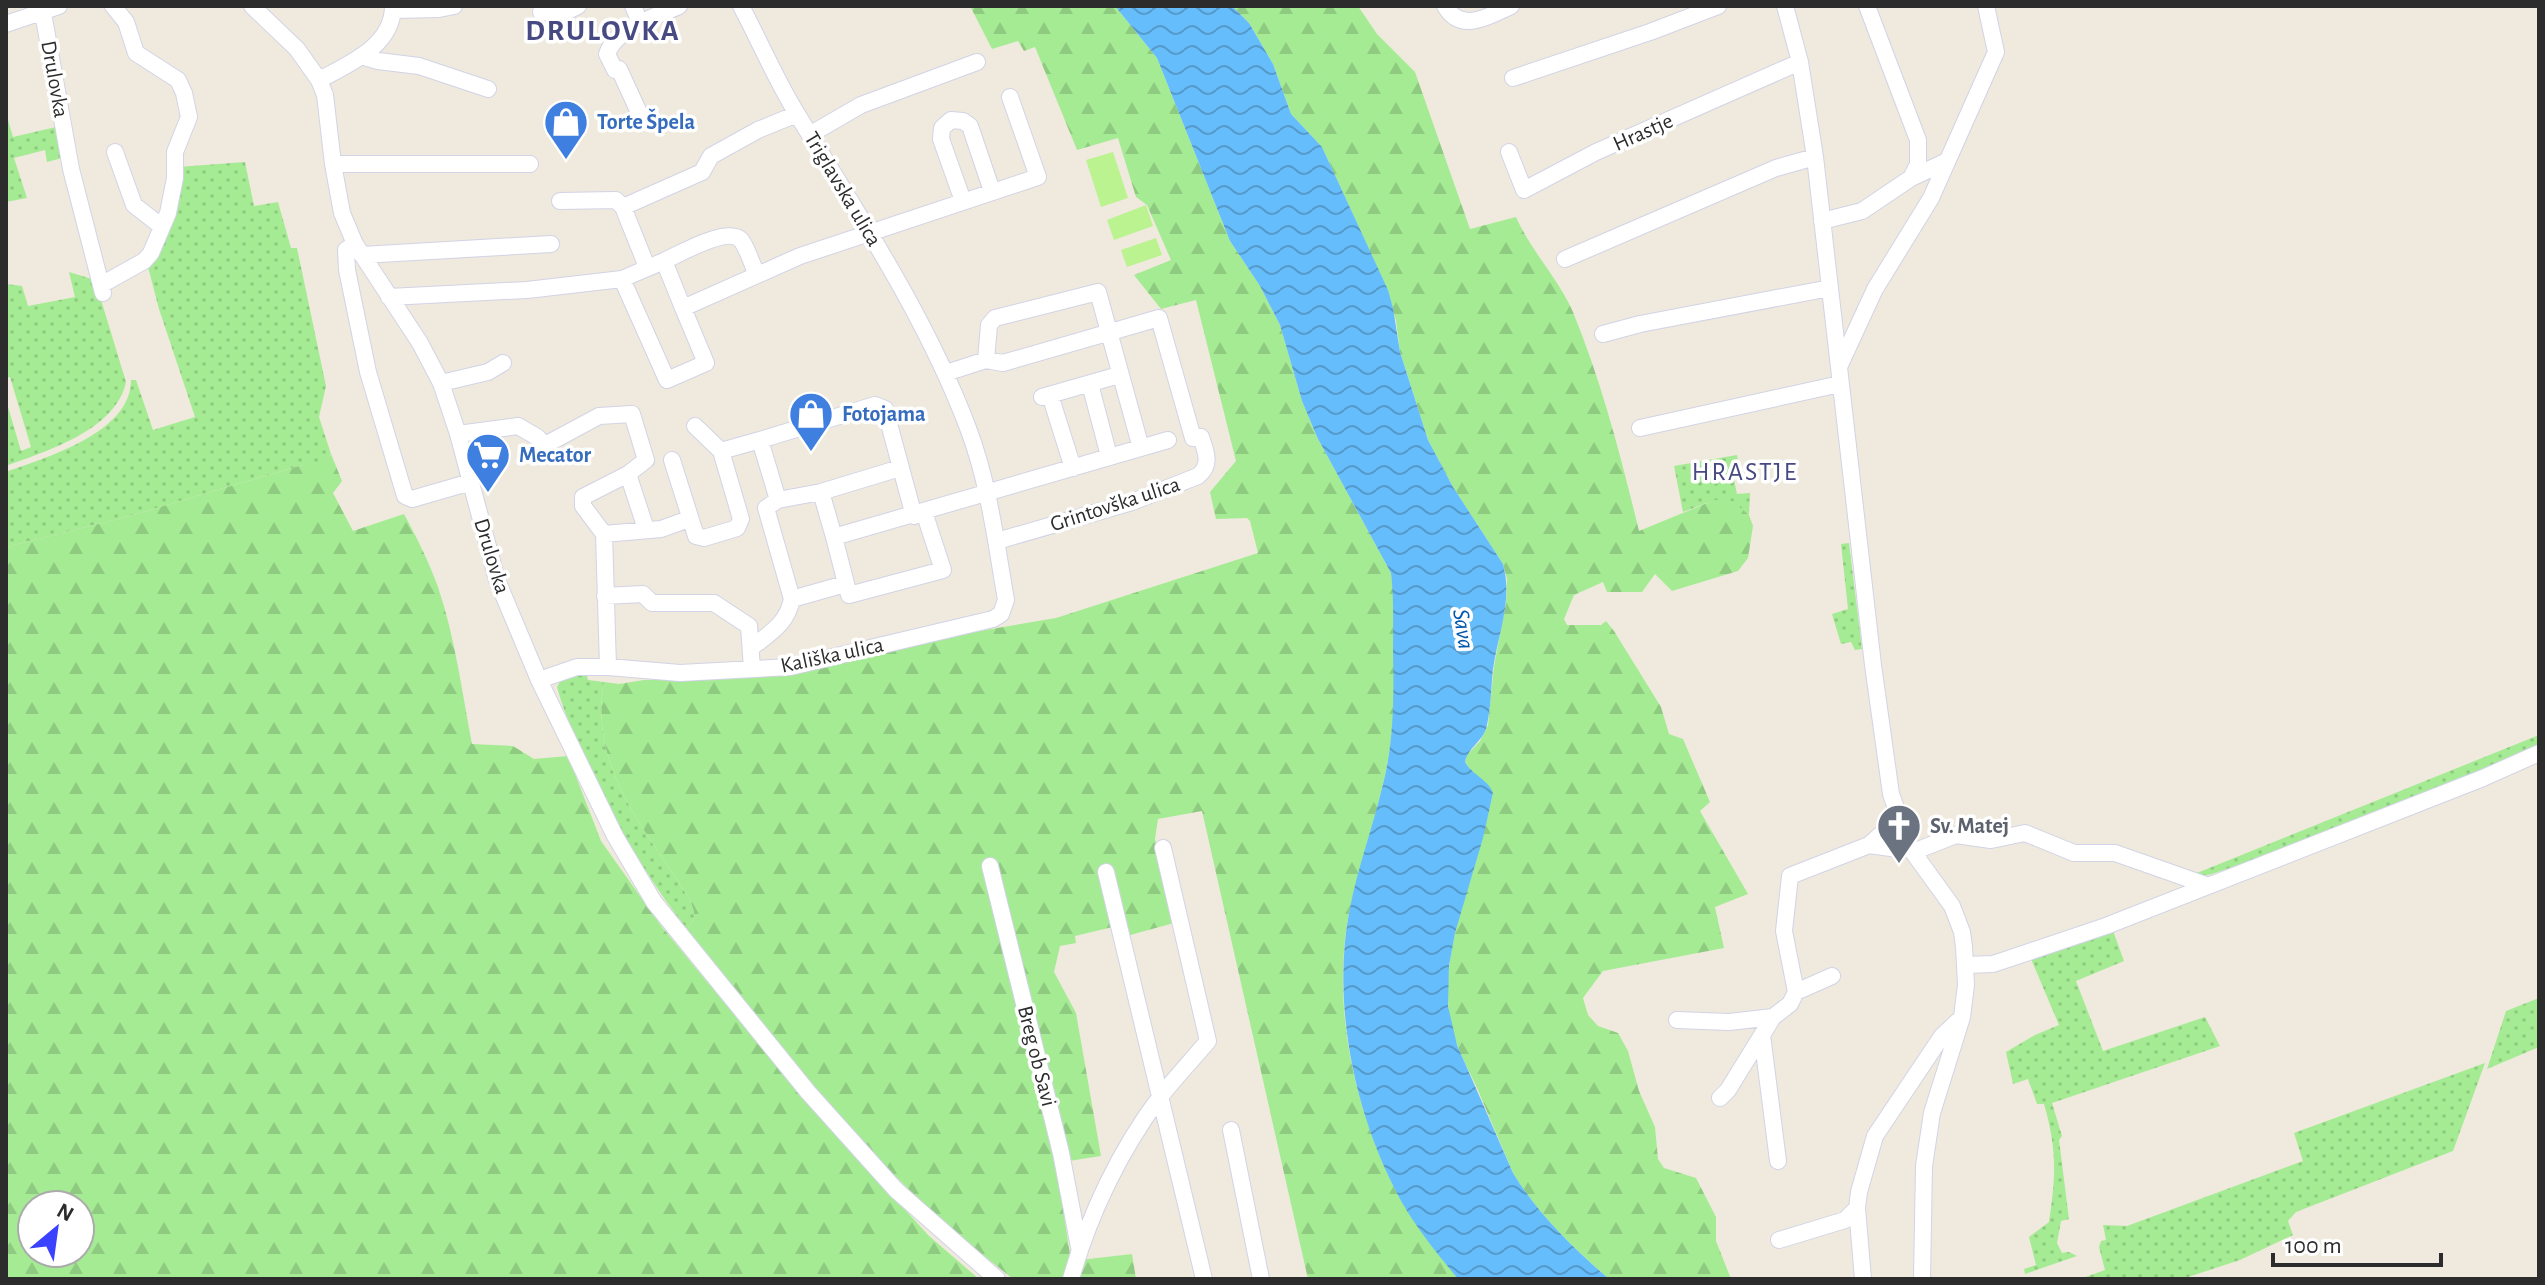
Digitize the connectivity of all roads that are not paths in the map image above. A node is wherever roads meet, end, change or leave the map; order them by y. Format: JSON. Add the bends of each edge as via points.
{"nodes":[{"id":1,"x":59,"y":6,"type":"edge"},
{"id":2,"x":113,"y":6,"type":"edge"},
{"id":3,"x":252,"y":6,"type":"edge"},
{"id":4,"x":454,"y":6,"type":"edge"},
{"id":5,"x":578,"y":6,"type":"edge"},
{"id":6,"x":633,"y":6,"type":"edge"},
{"id":7,"x":741,"y":6,"type":"edge"},
{"id":8,"x":1445,"y":6,"type":"edge"},
{"id":9,"x":1511,"y":6,"type":"edge"},
{"id":10,"x":1718,"y":6,"type":"edge"},
{"id":11,"x":1785,"y":6,"type":"edge"},
{"id":12,"x":1867,"y":6,"type":"edge"},
{"id":13,"x":1986,"y":6,"type":"edge"},
{"id":14,"x":393,"y":8,"type":"edge"},
{"id":15,"x":671,"y":8,"type":"edge"},
{"id":16,"x":541,"y":12,"type":"dead end"},
{"id":17,"x":43,"y":13,"type":"junction"},
{"id":18,"x":6,"y":24,"type":"edge"},
{"id":19,"x":641,"y":25,"type":"junction"},
{"id":20,"x":361,"y":56,"type":"junction"},
{"id":21,"x":977,"y":62,"type":"dead end"},
{"id":22,"x":1800,"y":62,"type":"junction"},
{"id":23,"x":1513,"y":78,"type":"dead end"},
{"id":24,"x":319,"y":80,"type":"junction"},
{"id":25,"x":488,"y":89,"type":"dead end"},
{"id":26,"x":1010,"y":97,"type":"dead end"},
{"id":27,"x":797,"y":114,"type":"junction"},
{"id":28,"x":642,"y":119,"type":"dead end"},
{"id":29,"x":811,"y":134,"type":"junction"},
{"id":30,"x":115,"y":152,"type":"dead end"},
{"id":31,"x":1509,"y":152,"type":"dead end"},
{"id":32,"x":1815,"y":157,"type":"junction"},
{"id":33,"x":1945,"y":162,"type":"junction"},
{"id":34,"x":333,"y":164,"type":"junction"},
{"id":35,"x":530,"y":164,"type":"dead end"},
{"id":36,"x":1911,"y":178,"type":"junction"},
{"id":37,"x":992,"y":191,"type":"junction"},
{"id":38,"x":560,"y":201,"type":"dead end"},
{"id":39,"x":963,"y":201,"type":"junction"},
{"id":40,"x":623,"y":207,"type":"junction"},
{"id":41,"x":1822,"y":221,"type":"junction"},
{"id":42,"x":161,"y":226,"type":"junction"},
{"id":43,"x":870,"y":233,"type":"junction"},
{"id":44,"x":551,"y":244,"type":"dead end"},
{"id":45,"x":358,"y":250,"type":"junction"},
{"id":46,"x":1565,"y":259,"type":"dead end"},
{"id":47,"x":664,"y":261,"type":"junction"},
{"id":48,"x":647,"y":267,"type":"junction"},
{"id":49,"x":757,"y":275,"type":"junction"},
{"id":50,"x":622,"y":279,"type":"junction"},
{"id":51,"x":1830,"y":288,"type":"junction"},
{"id":52,"x":389,"y":297,"type":"junction"},
{"id":53,"x":683,"y":308,"type":"junction"},
{"id":54,"x":1109,"y":332,"type":"junction"},
{"id":55,"x":1603,"y":334,"type":"dead end"},
{"id":56,"x":986,"y":360,"type":"junction"},
{"id":57,"x":503,"y":363,"type":"dead end"},
{"id":58,"x":946,"y":373,"type":"junction"},
{"id":59,"x":1119,"y":375,"type":"junction"},
{"id":60,"x":1840,"y":376,"type":"junction"},
{"id":61,"x":441,"y":383,"type":"junction"},
{"id":62,"x":1090,"y":384,"type":"junction"},
{"id":63,"x":695,"y":426,"type":"dead end"},
{"id":64,"x":1640,"y":428,"type":"dead end"},
{"id":65,"x":458,"y":434,"type":"junction"},
{"id":66,"x":760,"y":440,"type":"junction"},
{"id":67,"x":1168,"y":440,"type":"dead end"},
{"id":68,"x":1141,"y":448,"type":"junction"},
{"id":69,"x":721,"y":451,"type":"junction"},
{"id":70,"x":1109,"y":456,"type":"junction"},
{"id":71,"x":672,"y":460,"type":"dead end"},
{"id":72,"x":900,"y":468,"type":"junction"},
{"id":73,"x":1073,"y":468,"type":"junction"},
{"id":74,"x":628,"y":474,"type":"junction"},
{"id":75,"x":471,"y":482,"type":"junction"},
{"id":76,"x":821,"y":492,"type":"junction"},
{"id":77,"x":986,"y":494,"type":"junction"},
{"id":78,"x":772,"y":504,"type":"junction"},
{"id":79,"x":919,"y":514,"type":"junction"},
{"id":80,"x":689,"y":519,"type":"junction"},
{"id":81,"x":741,"y":519,"type":"junction"},
{"id":82,"x":646,"y":529,"type":"junction"},
{"id":83,"x":604,"y":534,"type":"junction"},
{"id":84,"x":834,"y":537,"type":"junction"},
{"id":85,"x":997,"y":541,"type":"junction"},
{"id":86,"x":845,"y":584,"type":"junction"},
{"id":87,"x":605,"y":596,"type":"junction"},
{"id":88,"x":792,"y":599,"type":"junction"},
{"id":89,"x":751,"y":648,"type":"junction"},
{"id":90,"x":608,"y":667,"type":"junction"},
{"id":91,"x":752,"y":669,"type":"junction"},
{"id":92,"x":539,"y":680,"type":"junction"},
{"id":93,"x":2539,"y":753,"type":"edge"},
{"id":94,"x":1898,"y":819,"type":"junction"},
{"id":95,"x":1869,"y":845,"type":"junction"},
{"id":96,"x":1163,"y":848,"type":"dead end"},
{"id":97,"x":1911,"y":850,"type":"junction"},
{"id":98,"x":990,"y":866,"type":"dead end"},
{"id":99,"x":1106,"y":872,"type":"dead end"},
{"id":100,"x":2206,"y":885,"type":"junction"},
{"id":101,"x":1965,"y":965,"type":"junction"},
{"id":102,"x":1832,"y":976,"type":"dead end"},
{"id":103,"x":1796,"y":992,"type":"junction"},
{"id":104,"x":1773,"y":1017,"type":"junction"},
{"id":105,"x":1962,"y":1017,"type":"junction"},
{"id":106,"x":1677,"y":1020,"type":"dead end"},
{"id":107,"x":1762,"y":1035,"type":"junction"},
{"id":108,"x":1160,"y":1097,"type":"junction"},
{"id":109,"x":1720,"y":1098,"type":"dead end"},
{"id":110,"x":1231,"y":1130,"type":"dead end"},
{"id":111,"x":1778,"y":1161,"type":"dead end"},
{"id":112,"x":1857,"y":1208,"type":"junction"},
{"id":113,"x":1779,"y":1240,"type":"dead end"},
{"id":114,"x":1080,"y":1248,"type":"junction"},
{"id":115,"x":997,"y":1279,"type":"edge"},
{"id":116,"x":1071,"y":1279,"type":"edge"},
{"id":117,"x":1204,"y":1279,"type":"edge"},
{"id":118,"x":1261,"y":1279,"type":"edge"},
{"id":119,"x":1863,"y":1279,"type":"edge"},
{"id":120,"x":1922,"y":1279,"type":"edge"}],
"edges":[{"from":1,"to":17,"type":"street","name":"Drulovka"},
{"from":2,"to":42,"type":"street","name":"Drulovka","via":[[126,22],[136,53],[178,80],[184,93],[189,117],[175,152],[172,197]]},
{"from":3,"to":24,"type":"street","name":"Drulovka","via":[[297,49]]},
{"from":4,"to":14,"type":"street"},
{"from":5,"to":16,"type":"street","via":[[563,13]]},
{"from":6,"to":19,"type":"street"},
{"from":7,"to":27,"type":"street","name":"Triglavska ulica"},
{"from":8,"to":9,"type":"street","via":[[1462,21],[1475,22]]},
{"from":10,"to":23,"type":"street"},
{"from":11,"to":22,"type":"street"},
{"from":12,"to":36,"type":"street","via":[[1918,140],[1918,164]]},
{"from":13,"to":33,"type":"street","via":[[1996,52]]},
{"from":14,"to":20,"type":"street","via":[[381,40]]},
{"from":15,"to":19,"type":"street"},
{"from":17,"to":18,"type":"street","name":"Drulovka"},
{"from":17,"to":42,"type":"street","name":"Drulovka","via":[[71,169],[102,289],[144,261]]},
{"from":19,"to":28,"type":"street","via":[[619,35],[607,54]]},
{"from":20,"to":24,"type":"street"},
{"from":20,"to":25,"type":"street","via":[[419,66]]},
{"from":21,"to":29,"type":"street","via":[[861,105]]},
{"from":22,"to":31,"type":"street","name":"Hrastje","via":[[1596,152],[1524,190]]},
{"from":22,"to":32,"type":"street"},
{"from":24,"to":34,"type":"street","name":"Drulovka"},
{"from":26,"to":37,"type":"street","via":[[1038,177]]},
{"from":27,"to":29,"type":"street","name":"Triglavska ulica"},
{"from":27,"to":40,"type":"street","via":[[711,156],[702,172]]},
{"from":29,"to":43,"type":"street","name":"Triglavska ulica"},
{"from":30,"to":42,"type":"street","via":[[134,205]]},
{"from":32,"to":41,"type":"street"},
{"from":32,"to":46,"type":"street","via":[[1776,168]]},
{"from":33,"to":36,"type":"street"},
{"from":33,"to":60,"type":"street","via":[[1920,219],[1875,289]]},
{"from":34,"to":35,"type":"street"},
{"from":34,"to":45,"type":"street","name":"Drulovka","via":[[342,213]]},
{"from":36,"to":41,"type":"street","via":[[1862,211]]},
{"from":37,"to":39,"type":"street"},
{"from":37,"to":39,"type":"street","via":[[970,126],[951,120],[942,128],[941,139]]},
{"from":38,"to":40,"type":"street","via":[[616,200]]},
{"from":39,"to":43,"type":"street"},
{"from":40,"to":48,"type":"street"},
{"from":41,"to":51,"type":"street"},
{"from":43,"to":49,"type":"street"},
{"from":43,"to":58,"type":"street","name":"Triglavska ulica"},
{"from":44,"to":45,"type":"street"},
{"from":45,"to":52,"type":"street","name":"Drulovka"},
{"from":45,"to":75,"type":"street","via":[[346,250],[347,270],[368,372],[405,496],[412,499]]},
{"from":47,"to":48,"type":"street"},
{"from":47,"to":49,"type":"street","via":[[733,235],[741,240]]},
{"from":47,"to":53,"type":"street"},
{"from":48,"to":50,"type":"street"},
{"from":49,"to":53,"type":"street"},
{"from":50,"to":52,"type":"street"},
{"from":50,"to":53,"type":"street","via":[[667,380],[706,363]]},
{"from":51,"to":55,"type":"street"},
{"from":51,"to":60,"type":"street"},
{"from":52,"to":61,"type":"street","name":"Drulovka"},
{"from":54,"to":56,"type":"street","name":"Grintovška ulica","via":[[1003,363]]},
{"from":54,"to":56,"type":"street","name":"Grintovška ulica","via":[[1098,292],[995,318],[989,325]]},
{"from":54,"to":59,"type":"street","name":"Grintovška ulica"},
{"from":54,"to":85,"type":"street","name":"Grintovška ulica","via":[[1159,318],[1193,438],[1201,437],[1208,460],[1205,471],[1132,502]]},
{"from":56,"to":58,"type":"street","name":"Grintovška ulica"},
{"from":57,"to":61,"type":"street"},
{"from":58,"to":77,"type":"street","name":"Kališka ulica","via":[[970,432]]},
{"from":59,"to":62,"type":"street"},
{"from":59,"to":68,"type":"street","name":"Grintovška ulica"},
{"from":60,"to":64,"type":"street"},
{"from":60,"to":94,"type":"street","via":[[1873,665]]},
{"from":61,"to":65,"type":"street","name":"Drulovka"},
{"from":62,"to":70,"type":"street"},
{"from":62,"to":73,"type":"street","via":[[1046,396]]},
{"from":63,"to":69,"type":"street"},
{"from":65,"to":74,"type":"street","via":[[518,426],[545,445],[599,416],[632,414],[646,460]]},
{"from":65,"to":75,"type":"street","name":"Drulovka"},
{"from":66,"to":69,"type":"street"},
{"from":66,"to":72,"type":"street","via":[[875,405],[885,409]]},
{"from":66,"to":78,"type":"street"},
{"from":67,"to":68,"type":"street"},
{"from":68,"to":70,"type":"street"},
{"from":69,"to":81,"type":"street"},
{"from":70,"to":73,"type":"street"},
{"from":71,"to":80,"type":"street"},
{"from":72,"to":76,"type":"street"},
{"from":72,"to":79,"type":"street"},
{"from":73,"to":77,"type":"street"},
{"from":74,"to":82,"type":"street"},
{"from":74,"to":83,"type":"street","via":[[583,497],[583,506]]},
{"from":75,"to":92,"type":"street","name":"Drulovka","via":[[497,580]]},
{"from":76,"to":78,"type":"street"},
{"from":76,"to":84,"type":"street"},
{"from":77,"to":79,"type":"street"},
{"from":77,"to":85,"type":"street","name":"Kališka ulica"},
{"from":78,"to":81,"type":"street"},
{"from":78,"to":88,"type":"street"},
{"from":79,"to":84,"type":"street"},
{"from":79,"to":86,"type":"street","via":[[943,570],[849,595]]},
{"from":80,"to":81,"type":"street","via":[[696,536],[704,538],[737,528]]},
{"from":80,"to":82,"type":"street"},
{"from":82,"to":83,"type":"street"},
{"from":83,"to":87,"type":"street"},
{"from":84,"to":86,"type":"street"},
{"from":85,"to":91,"type":"street","name":"Kališka ulica","via":[[1006,600],[993,619],[790,667]]},
{"from":86,"to":88,"type":"street"},
{"from":87,"to":89,"type":"street","via":[[643,594],[652,603],[714,603],[749,626]]},
{"from":87,"to":90,"type":"street"},
{"from":88,"to":89,"type":"street","via":[[782,623]]},
{"from":89,"to":91,"type":"street"},
{"from":90,"to":91,"type":"street","name":"Kališka ulica","via":[[680,673]]},
{"from":90,"to":92,"type":"street","name":"Kališka ulica","via":[[577,667]]},
{"from":92,"to":115,"type":"street","name":"Drulovka","via":[[615,836],[654,902],[864,1156]]},
{"from":93,"to":100,"type":"street"},
{"from":94,"to":95,"type":"street"},
{"from":94,"to":97,"type":"street"},
{"from":95,"to":97,"type":"street"},
{"from":95,"to":103,"type":"street","via":[[1790,876],[1784,931]]},
{"from":96,"to":108,"type":"street","name":"Breg ob Savi","via":[[1208,1041]]},
{"from":97,"to":100,"type":"street","via":[[1956,835],[1991,840],[2025,833],[2074,853],[2115,853]]},
{"from":97,"to":101,"type":"street","via":[[1957,918]]},
{"from":98,"to":114,"type":"street","name":"Breg ob Savi"},
{"from":99,"to":108,"type":"street"},
{"from":100,"to":101,"type":"street","via":[[1993,964]]},
{"from":101,"to":105,"type":"street"},
{"from":102,"to":103,"type":"street"},
{"from":103,"to":104,"type":"street"},
{"from":104,"to":106,"type":"street"},
{"from":104,"to":107,"type":"street"},
{"from":105,"to":112,"type":"street","via":[[1942,1036],[1875,1136]]},
{"from":105,"to":120,"type":"street","via":[[1927,1140]]},
{"from":107,"to":109,"type":"street"},
{"from":107,"to":111,"type":"street"},
{"from":108,"to":114,"type":"street","name":"Breg ob Savi","via":[[1120,1161]]},
{"from":108,"to":117,"type":"street"},
{"from":110,"to":118,"type":"street"},
{"from":112,"to":113,"type":"street","via":[[1845,1220]]},
{"from":112,"to":119,"type":"street"},
{"from":114,"to":116,"type":"street","name":"Breg ob Savi"}]}
